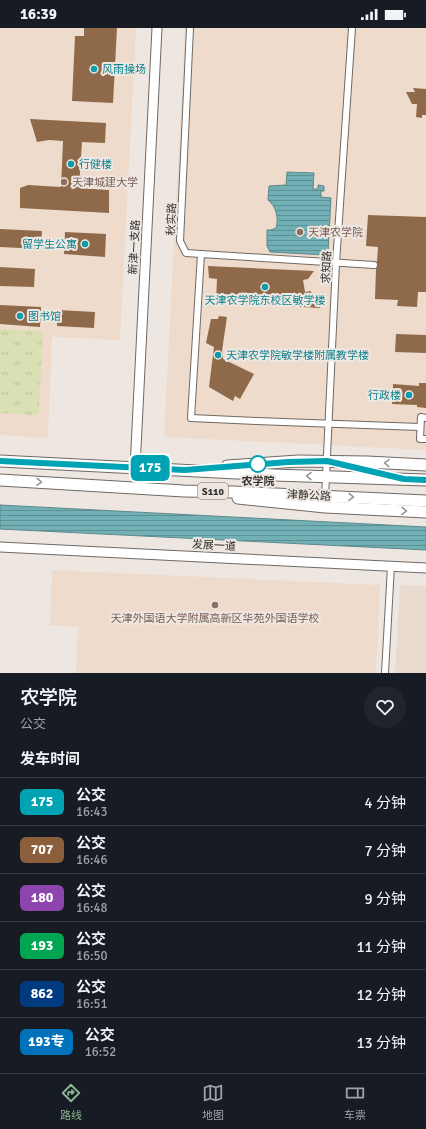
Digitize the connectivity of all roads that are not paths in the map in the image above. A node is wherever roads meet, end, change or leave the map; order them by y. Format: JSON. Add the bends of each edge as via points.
{"nodes":[{"id":1,"x":157,"y":28,"type":"edge"},
{"id":2,"x":190,"y":28,"type":"edge"},
{"id":3,"x":352,"y":28,"type":"edge"},
{"id":4,"x":202,"y":254,"type":"junction"},
{"id":5,"x":336,"y":263,"type":"junction"},
{"id":6,"x":374,"y":265,"type":"dead end"},
{"id":7,"x":426,"y":418,"type":"edge"},
{"id":8,"x":329,"y":423,"type":"junction"},
{"id":9,"x":420,"y":427,"type":"junction"},
{"id":10,"x":426,"y":439,"type":"edge"},
{"id":11,"x":0,"y":461,"type":"edge"},
{"id":12,"x":327,"y":461,"type":"junction"},
{"id":13,"x":426,"y":465,"type":"edge"},
{"id":14,"x":135,"y":468,"type":"junction"},
{"id":15,"x":185,"y":470,"type":"junction"},
{"id":16,"x":326,"y":476,"type":"junction"},
{"id":17,"x":404,"y":479,"type":"junction"},
{"id":18,"x":0,"y":480,"type":"edge"},
{"id":19,"x":426,"y":480,"type":"edge"},
{"id":20,"x":426,"y":501,"type":"edge"},
{"id":21,"x":325,"y":502,"type":"junction"},
{"id":22,"x":426,"y":512,"type":"edge"},
{"id":23,"x":0,"y":547,"type":"edge"},
{"id":24,"x":390,"y":566,"type":"junction"},
{"id":25,"x":426,"y":568,"type":"edge"},
{"id":26,"x":385,"y":673,"type":"edge"}],
"edges":[{"from":1,"to":14,"type":"street","name":"新津一支路"},
{"from":2,"to":4,"type":"street","name":"秋实路","via":[[180,241],[186,253]]},
{"from":3,"to":5,"type":"street","name":"求知路"},
{"from":4,"to":5,"type":"street"},
{"from":4,"to":8,"type":"street","via":[[190,418]]},
{"from":5,"to":6,"type":"street"},
{"from":5,"to":8,"type":"street","name":"求知路"},
{"from":7,"to":9,"type":"street","via":[[421,417]]},
{"from":8,"to":9,"type":"street"},
{"from":8,"to":12,"type":"street","name":"求知路"},
{"from":9,"to":10,"type":"street","via":[[420,439]]},
{"from":11,"to":14,"type":"highway"},
{"from":13,"to":12,"type":"highway","one_way":true},
{"from":12,"to":15,"type":"highway"},
{"from":12,"to":16,"type":"street","name":"求知路"},
{"from":12,"to":17,"type":"highway"},
{"from":14,"to":15,"type":"highway"},
{"from":16,"to":15,"type":"highway","one_way":true},
{"from":16,"to":17,"type":"highway"},
{"from":16,"to":21,"type":"street","name":"求知路"},
{"from":17,"to":19,"type":"highway"},
{"from":18,"to":21,"type":"highway","number":"S110","one_way":true,"via":[[184,491],[258,501]]},
{"from":21,"to":20,"type":"highway","name":"津静公路","one_way":true},
{"from":21,"to":22,"type":"highway","one_way":true},
{"from":23,"to":24,"type":"street","name":"发展一道"},
{"from":24,"to":25,"type":"street","name":"发展一道"},
{"from":24,"to":26,"type":"street"}]}
